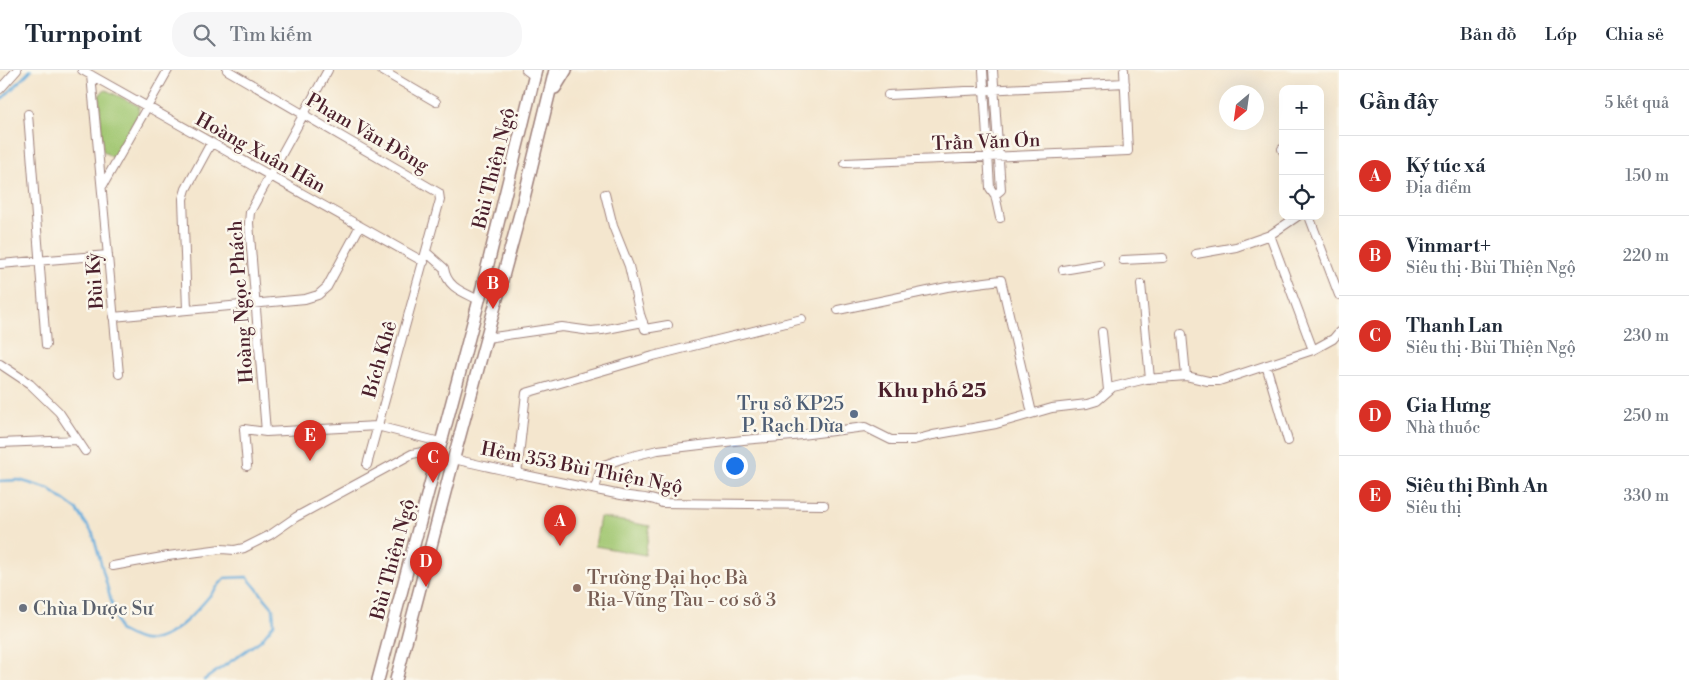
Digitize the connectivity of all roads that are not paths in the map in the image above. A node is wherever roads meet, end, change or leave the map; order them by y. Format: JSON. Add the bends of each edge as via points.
{"nodes":[{"id":1,"x":17,"y":70,"type":"edge"},
{"id":2,"x":82,"y":70,"type":"edge"},
{"id":3,"x":168,"y":70,"type":"edge"},
{"id":4,"x":227,"y":70,"type":"edge"},
{"id":5,"x":328,"y":70,"type":"edge"},
{"id":6,"x":382,"y":70,"type":"edge"},
{"id":7,"x":555,"y":70,"type":"edge"},
{"id":8,"x":566,"y":70,"type":"edge"},
{"id":9,"x":983,"y":70,"type":"edge"},
{"id":10,"x":993,"y":70,"type":"edge"},
{"id":11,"x":1124,"y":70,"type":"edge"},
{"id":12,"x":532,"y":72,"type":"edge"},
{"id":13,"x":91,"y":75,"type":"junction"},
{"id":14,"x":1125,"y":84,"type":"junction"},
{"id":15,"x":0,"y":89,"type":"edge"},
{"id":16,"x":994,"y":89,"type":"junction"},
{"id":17,"x":984,"y":90,"type":"junction"},
{"id":18,"x":888,"y":95,"type":"dead end"},
{"id":19,"x":547,"y":100,"type":"junction"},
{"id":20,"x":436,"y":102,"type":"dead end"},
{"id":21,"x":148,"y":107,"type":"junction"},
{"id":22,"x":303,"y":113,"type":"junction"},
{"id":23,"x":28,"y":114,"type":"dead end"},
{"id":24,"x":211,"y":143,"type":"junction"},
{"id":25,"x":988,"y":157,"type":"junction"},
{"id":26,"x":999,"y":157,"type":"junction"},
{"id":27,"x":844,"y":163,"type":"dead end"},
{"id":28,"x":269,"y":175,"type":"junction"},
{"id":29,"x":103,"y":185,"type":"junction"},
{"id":30,"x":605,"y":194,"type":"dead end"},
{"id":31,"x":995,"y":195,"type":"junction"},
{"id":32,"x":1000,"y":218,"type":"dead end"},
{"id":33,"x":1292,"y":220,"type":"edge"},
{"id":34,"x":1311,"y":220,"type":"edge"},
{"id":35,"x":360,"y":226,"type":"junction"},
{"id":36,"x":1270,"y":235,"type":"junction"},
{"id":37,"x":426,"y":252,"type":"junction"},
{"id":38,"x":108,"y":254,"type":"junction"},
{"id":39,"x":1196,"y":254,"type":"dead end"},
{"id":40,"x":1163,"y":258,"type":"dead end"},
{"id":41,"x":1123,"y":260,"type":"dead end"},
{"id":42,"x":40,"y":261,"type":"junction"},
{"id":43,"x":424,"y":262,"type":"junction"},
{"id":44,"x":0,"y":264,"type":"edge"},
{"id":45,"x":1099,"y":264,"type":"dead end"},
{"id":46,"x":1063,"y":270,"type":"dead end"},
{"id":47,"x":1141,"y":284,"type":"dead end"},
{"id":48,"x":1339,"y":295,"type":"edge"},
{"id":49,"x":479,"y":300,"type":"junction"},
{"id":50,"x":255,"y":302,"type":"junction"},
{"id":51,"x":187,"y":309,"type":"junction"},
{"id":52,"x":838,"y":310,"type":"dead end"},
{"id":53,"x":113,"y":316,"type":"junction"},
{"id":54,"x":802,"y":319,"type":"dead end"},
{"id":55,"x":643,"y":322,"type":"junction"},
{"id":56,"x":668,"y":324,"type":"dead end"},
{"id":57,"x":1102,"y":332,"type":"dead end"},
{"id":58,"x":1339,"y":332,"type":"edge"},
{"id":59,"x":1182,"y":334,"type":"dead end"},
{"id":60,"x":487,"y":338,"type":"junction"},
{"id":61,"x":46,"y":345,"type":"dead end"},
{"id":62,"x":1313,"y":350,"type":"junction"},
{"id":63,"x":0,"y":364,"type":"edge"},
{"id":64,"x":1266,"y":365,"type":"junction"},
{"id":65,"x":118,"y":374,"type":"dead end"},
{"id":66,"x":1186,"y":376,"type":"junction"},
{"id":67,"x":1150,"y":379,"type":"junction"},
{"id":68,"x":1108,"y":390,"type":"junction"},
{"id":69,"x":1032,"y":413,"type":"junction"},
{"id":70,"x":377,"y":426,"type":"junction"},
{"id":71,"x":266,"y":432,"type":"junction"},
{"id":72,"x":76,"y":440,"type":"junction"},
{"id":73,"x":1288,"y":441,"type":"dead end"},
{"id":74,"x":440,"y":442,"type":"junction"},
{"id":75,"x":0,"y":443,"type":"edge"},
{"id":76,"x":457,"y":446,"type":"junction"},
{"id":77,"x":84,"y":451,"type":"dead end"},
{"id":78,"x":437,"y":456,"type":"junction"},
{"id":79,"x":454,"y":459,"type":"junction"},
{"id":80,"x":367,"y":465,"type":"dead end"},
{"id":81,"x":247,"y":466,"type":"dead end"},
{"id":82,"x":517,"y":474,"type":"junction"},
{"id":83,"x":595,"y":489,"type":"junction"},
{"id":84,"x":824,"y":505,"type":"dead end"},
{"id":85,"x":113,"y":566,"type":"dead end"},
{"id":86,"x":378,"y":680,"type":"edge"},
{"id":87,"x":396,"y":680,"type":"edge"}],
"edges":[{"from":1,"to":15,"type":"street"},
{"from":2,"to":13,"type":"street","name":"Hoàng Xuân Hãn"},
{"from":3,"to":21,"type":"street"},
{"from":4,"to":22,"type":"street","name":"Phạm Văn Đồng"},
{"from":5,"to":22,"type":"street","name":"Hoàng Ngọc Phách"},
{"from":6,"to":20,"type":"street"},
{"from":7,"to":19,"type":"main road","name":"Bùi Thiện Ngộ"},
{"from":8,"to":19,"type":"main road","name":"Bùi Thiện Ngộ"},
{"from":9,"to":17,"type":"street"},
{"from":10,"to":16,"type":"street"},
{"from":11,"to":14,"type":"street"},
{"from":12,"to":49,"type":"main road","name":"Bùi Thiện Ngộ"},
{"from":13,"to":21,"type":"street","name":"Hoàng Xuân Hãn"},
{"from":13,"to":29,"type":"street","name":"Bùi Kỷ"},
{"from":14,"to":16,"type":"street"},
{"from":14,"to":26,"type":"street","name":"Trần Văn Ơn","via":[[1128,151]]},
{"from":16,"to":17,"type":"street"},
{"from":16,"to":26,"type":"street"},
{"from":17,"to":18,"type":"street"},
{"from":17,"to":25,"type":"street"},
{"from":19,"to":60,"type":"main road","name":"Bùi Thiện Ngộ"},
{"from":21,"to":24,"type":"street","name":"Hoàng Xuân Hãn"},
{"from":21,"to":29,"type":"street"},
{"from":22,"to":28,"type":"street","name":"Hoàng Ngọc Phách"},
{"from":22,"to":37,"type":"street","name":"Phạm Văn Đồng","via":[[438,193],[440,200]]},
{"from":23,"to":42,"type":"street"},
{"from":24,"to":28,"type":"street","name":"Hoàng Xuân Hãn"},
{"from":24,"to":51,"type":"street","via":[[183,200]]},
{"from":25,"to":26,"type":"street","name":"Trần Văn Ơn"},
{"from":25,"to":27,"type":"street","name":"Trần Văn Ơn"},
{"from":25,"to":31,"type":"street","via":[[990,188]]},
{"from":26,"to":31,"type":"street","via":[[1001,190]]},
{"from":28,"to":35,"type":"street","name":"Hoàng Xuân Hãn"},
{"from":28,"to":50,"type":"street","name":"Hoàng Ngọc Phách","via":[[250,212]]},
{"from":29,"to":38,"type":"street","name":"Bùi Kỷ"},
{"from":30,"to":55,"type":"street","via":[[613,226],[630,266]]},
{"from":31,"to":32,"type":"street"},
{"from":33,"to":36,"type":"street"},
{"from":34,"to":48,"type":"street"},
{"from":35,"to":43,"type":"street","name":"Hoàng Xuân Hãn"},
{"from":35,"to":50,"type":"street","via":[[327,287],[318,295],[306,299]]},
{"from":36,"to":39,"type":"street","via":[[1236,247]]},
{"from":36,"to":62,"type":"street"},
{"from":37,"to":43,"type":"street","name":"Phạm Văn Đồng"},
{"from":37,"to":49,"type":"street","via":[[444,268],[453,287]]},
{"from":38,"to":42,"type":"street"},
{"from":38,"to":53,"type":"street","name":"Bùi Kỷ"},
{"from":40,"to":41,"type":"street"},
{"from":42,"to":44,"type":"street"},
{"from":42,"to":61,"type":"street"},
{"from":43,"to":70,"type":"street","name":"Bích Khê"},
{"from":45,"to":46,"type":"street"},
{"from":47,"to":67,"type":"street"},
{"from":49,"to":74,"type":"main road","name":"Bùi Thiện Ngộ"},
{"from":50,"to":51,"type":"street"},
{"from":50,"to":71,"type":"street","name":"Hoàng Ngọc Phách"},
{"from":51,"to":53,"type":"street"},
{"from":52,"to":69,"type":"street","via":[[946,287],[1001,280]]},
{"from":53,"to":65,"type":"street","name":"Bùi Kỷ"},
{"from":54,"to":82,"type":"street","via":[[644,358],[526,393]]},
{"from":55,"to":56,"type":"street","via":[[645,329]]},
{"from":55,"to":60,"type":"street","via":[[602,330],[562,327]]},
{"from":57,"to":68,"type":"street"},
{"from":58,"to":62,"type":"street"},
{"from":59,"to":66,"type":"street"},
{"from":60,"to":76,"type":"main road","name":"Bùi Thiện Ngộ"},
{"from":62,"to":64,"type":"street"},
{"from":63,"to":72,"type":"street","via":[[30,384],[59,412]]},
{"from":64,"to":66,"type":"street","via":[[1219,381]]},
{"from":64,"to":73,"type":"street"},
{"from":66,"to":67,"type":"street"},
{"from":67,"to":68,"type":"street"},
{"from":68,"to":69,"type":"street","via":[[1097,401]]},
{"from":69,"to":83,"type":"street","via":[[996,424],[914,440],[891,440],[864,427],[658,450],[604,465]]},
{"from":70,"to":71,"type":"street"},
{"from":70,"to":74,"type":"street"},
{"from":70,"to":80,"type":"street","name":"Bích Khê"},
{"from":71,"to":81,"type":"street","via":[[244,429]]},
{"from":72,"to":75,"type":"street"},
{"from":72,"to":77,"type":"street"},
{"from":74,"to":76,"type":"main road"},
{"from":74,"to":78,"type":"main road","name":"Bùi Thiện Ngộ"},
{"from":76,"to":79,"type":"main road","name":"Bùi Thiện Ngộ"},
{"from":78,"to":85,"type":"street","via":[[422,452],[412,454],[244,548]]},
{"from":78,"to":86,"type":"main road","name":"Bùi Thiện Ngộ"},
{"from":79,"to":82,"type":"street","name":"Hẻm 353 Bùi Thiện Ngộ"},
{"from":79,"to":87,"type":"main road","name":"Bùi Thiện Ngộ"},
{"from":82,"to":83,"type":"street","name":"Hẻm 353 Bùi Thiện Ngộ"},
{"from":83,"to":84,"type":"street","name":"Hẻm 353 Bùi Thiện Ngộ","via":[[675,504]]}]}
